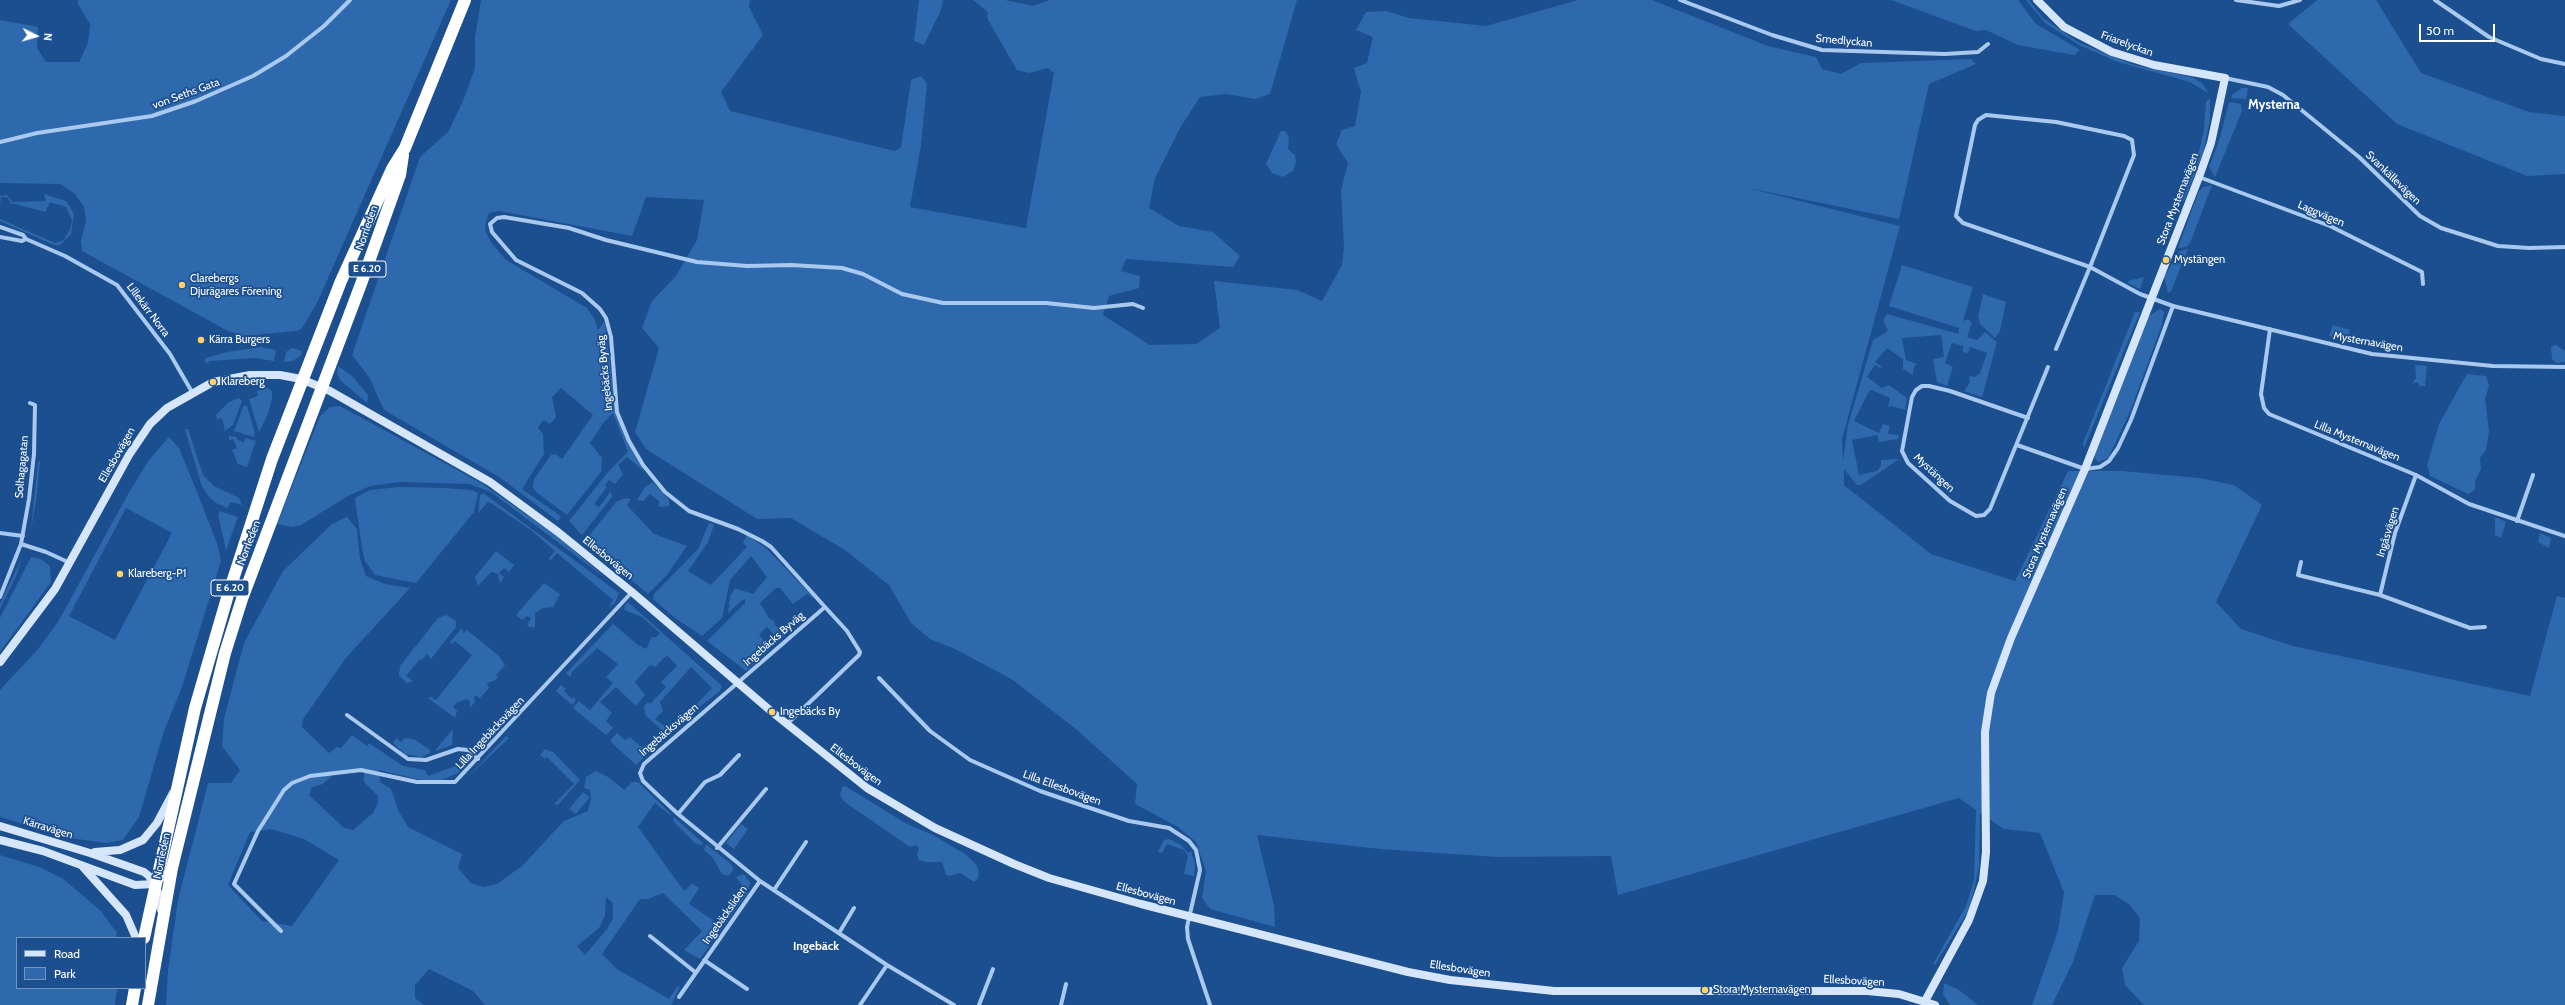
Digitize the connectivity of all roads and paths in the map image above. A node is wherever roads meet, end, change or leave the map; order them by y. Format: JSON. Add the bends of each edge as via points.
{"nodes":[{"id":1,"x":350,"y":0,"type":"edge"},
{"id":2,"x":465,"y":0,"type":"edge"},
{"id":3,"x":1680,"y":0,"type":"edge"},
{"id":4,"x":2037,"y":0,"type":"edge"},
{"id":5,"x":2236,"y":0,"type":"edge"},
{"id":6,"x":2300,"y":0,"type":"edge"},
{"id":7,"x":2435,"y":0,"type":"edge"},
{"id":8,"x":1988,"y":44,"type":"dead end"},
{"id":9,"x":2565,"y":64,"type":"edge"},
{"id":10,"x":2225,"y":78,"type":"junction"},
{"id":11,"x":0,"y":142,"type":"edge"},
{"id":12,"x":405,"y":148,"type":"junction"},
{"id":13,"x":2199,"y":176,"type":"junction"},
{"id":14,"x":0,"y":227,"type":"edge"},
{"id":15,"x":0,"y":237,"type":"edge"},
{"id":16,"x":26,"y":239,"type":"junction"},
{"id":17,"x":2565,"y":247,"type":"edge"},
{"id":18,"x":2090,"y":267,"type":"junction"},
{"id":19,"x":2423,"y":284,"type":"dead end"},
{"id":20,"x":2152,"y":298,"type":"junction"},
{"id":21,"x":2173,"y":306,"type":"junction"},
{"id":22,"x":1143,"y":308,"type":"dead end"},
{"id":23,"x":2270,"y":329,"type":"junction"},
{"id":24,"x":2056,"y":349,"type":"dead end"},
{"id":25,"x":2048,"y":367,"type":"dead end"},
{"id":26,"x":2565,"y":367,"type":"edge"},
{"id":27,"x":301,"y":379,"type":"junction"},
{"id":28,"x":322,"y":387,"type":"junction"},
{"id":29,"x":192,"y":392,"type":"junction"},
{"id":30,"x":30,"y":403,"type":"dead end"},
{"id":31,"x":2028,"y":418,"type":"junction"},
{"id":32,"x":2017,"y":445,"type":"junction"},
{"id":33,"x":2084,"y":469,"type":"junction"},
{"id":34,"x":2416,"y":474,"type":"junction"},
{"id":35,"x":2533,"y":475,"type":"dead end"},
{"id":36,"x":2518,"y":521,"type":"junction"},
{"id":37,"x":0,"y":533,"type":"edge"},
{"id":38,"x":23,"y":536,"type":"junction"},
{"id":39,"x":2565,"y":536,"type":"edge"},
{"id":40,"x":21,"y":544,"type":"junction"},
{"id":41,"x":2301,"y":562,"type":"dead end"},
{"id":42,"x":71,"y":563,"type":"junction"},
{"id":43,"x":632,"y":592,"type":"junction"},
{"id":44,"x":2380,"y":595,"type":"junction"},
{"id":45,"x":0,"y":597,"type":"edge"},
{"id":46,"x":825,"y":607,"type":"junction"},
{"id":47,"x":2485,"y":627,"type":"dead end"},
{"id":48,"x":0,"y":662,"type":"edge"},
{"id":49,"x":879,"y":678,"type":"dead end"},
{"id":50,"x":739,"y":682,"type":"junction"},
{"id":51,"x":347,"y":715,"type":"dead end"},
{"id":52,"x":786,"y":724,"type":"junction"},
{"id":53,"x":739,"y":755,"type":"dead end"},
{"id":54,"x":478,"y":759,"type":"junction"},
{"id":55,"x":176,"y":786,"type":"junction"},
{"id":56,"x":766,"y":789,"type":"dead end"},
{"id":57,"x":678,"y":814,"type":"junction"},
{"id":58,"x":0,"y":826,"type":"edge"},
{"id":59,"x":0,"y":840,"type":"edge"},
{"id":60,"x":806,"y":842,"type":"dead end"},
{"id":61,"x":717,"y":848,"type":"junction"},
{"id":62,"x":90,"y":853,"type":"junction"},
{"id":63,"x":82,"y":864,"type":"junction"},
{"id":64,"x":172,"y":868,"type":"junction"},
{"id":65,"x":760,"y":881,"type":"junction"},
{"id":66,"x":154,"y":884,"type":"junction"},
{"id":67,"x":774,"y":890,"type":"junction"},
{"id":68,"x":854,"y":908,"type":"dead end"},
{"id":69,"x":1190,"y":917,"type":"junction"},
{"id":70,"x":162,"y":925,"type":"junction"},
{"id":71,"x":281,"y":931,"type":"dead end"},
{"id":72,"x":839,"y":933,"type":"junction"},
{"id":73,"x":650,"y":936,"type":"dead end"},
{"id":74,"x":136,"y":937,"type":"edge"},
{"id":75,"x":144,"y":937,"type":"edge"},
{"id":76,"x":704,"y":960,"type":"junction"},
{"id":77,"x":887,"y":965,"type":"junction"},
{"id":78,"x":993,"y":970,"type":"dead end"},
{"id":79,"x":695,"y":972,"type":"junction"},
{"id":80,"x":1066,"y":984,"type":"dead end"},
{"id":81,"x":135,"y":989,"type":"edge"},
{"id":82,"x":747,"y":989,"type":"dead end"},
{"id":83,"x":679,"y":998,"type":"dead end"},
{"id":84,"x":1925,"y":1001,"type":"junction"},
{"id":85,"x":132,"y":1005,"type":"edge"},
{"id":86,"x":148,"y":1005,"type":"edge"},
{"id":87,"x":860,"y":1005,"type":"edge"},
{"id":88,"x":954,"y":1005,"type":"edge"},
{"id":89,"x":979,"y":1005,"type":"edge"},
{"id":90,"x":1061,"y":1005,"type":"edge"},
{"id":91,"x":1210,"y":1005,"type":"edge"},
{"id":92,"x":1935,"y":1005,"type":"edge"}],
"edges":[{"from":1,"to":11,"type":"street","name":"von Seths Gata","via":[[324,26],[286,56],[253,76],[196,101],[152,116],[37,133]]},
{"from":2,"to":12,"type":"highway","name":"Norrleden","number":"E 6.20"},
{"from":3,"to":8,"type":"street","name":"Smedlyckan","via":[[1772,36],[1822,50],[1945,54],[1978,52]]},
{"from":4,"to":10,"type":"main road","name":"Friarelyckan","via":[[2064,28],[2112,52],[2154,65]]},
{"from":5,"to":6,"type":"street","via":[[2279,6]]},
{"from":7,"to":9,"type":"street","via":[[2489,37],[2541,59]]},
{"from":10,"to":13,"type":"main road","name":"Stora Mysternavägen","via":[[2211,143]]},
{"from":10,"to":17,"type":"street","name":"Svankällevägen","via":[[2268,87],[2283,95],[2359,157],[2420,216],[2441,228],[2498,246]]},
{"from":12,"to":27,"type":"highway","name":"Norrleden","number":"E 6.20","via":[[392,169],[362,233]]},
{"from":12,"to":28,"type":"highway","name":"Norrleden","number":"E 6.20","via":[[400,175]]},
{"from":13,"to":19,"type":"street","name":"Laggvägen","via":[[2330,226],[2422,272]]},
{"from":13,"to":20,"type":"main road","name":"Stora Mysternavägen"},
{"from":14,"to":16,"type":"street","name":"Lillekärr Norra","via":[[23,235]]},
{"from":15,"to":16,"type":"street","name":"Lillekärr Norra","via":[[22,241]]},
{"from":16,"to":29,"type":"street","name":"Lillekärr Norra","via":[[65,256],[117,285],[170,354]]},
{"from":18,"to":18,"type":"street","via":[[2134,155],[2134,142],[2124,136],[2056,122],[1990,115],[1981,118],[1975,125],[1956,212],[1958,220]]},
{"from":18,"to":20,"type":"street"},
{"from":18,"to":24,"type":"street"},
{"from":20,"to":21,"type":"street","name":"Mysternavägen"},
{"from":20,"to":33,"type":"main road","name":"Stora Mysternavägen"},
{"from":21,"to":23,"type":"street","name":"Mysternavägen"},
{"from":21,"to":33,"type":"street","via":[[2118,448],[2106,464]]},
{"from":22,"to":46,"type":"street","name":"Ingebäcks Byväg","via":[[1133,304],[1094,308],[1046,303],[943,303],[902,294],[863,274],[842,268],[697,262],[569,228],[504,217],[497,218],[490,224],[492,232],[516,260],[582,293],[600,309],[611,337],[617,412],[629,441],[665,492],[689,511],[738,529],[767,544]]},
{"from":23,"to":26,"type":"street","name":"Mysternavägen","via":[[2372,354],[2493,366]]},
{"from":23,"to":34,"type":"street","name":"Lilla Mysternavägen","via":[[2261,394],[2269,414]]},
{"from":25,"to":31,"type":"street","name":"Mystängen"},
{"from":27,"to":28,"type":"main road","name":"Ellesbovägen"},
{"from":27,"to":29,"type":"main road","name":"Ellesbovägen","via":[[270,374],[237,376],[213,382]]},
{"from":27,"to":55,"type":"highway","name":"Norrleden","number":"E 6.20","via":[[226,598]]},
{"from":28,"to":43,"type":"main road","name":"Ellesbovägen","via":[[490,482],[558,532]]},
{"from":28,"to":64,"type":"highway","name":"Norrleden","number":"E 6.20","via":[[242,599],[225,653]]},
{"from":29,"to":42,"type":"main road","name":"Ellesbovägen","via":[[167,408],[140,436]]},
{"from":30,"to":38,"type":"street","name":"Solhagagatan","via":[[35,405],[34,454]]},
{"from":31,"to":32,"type":"street","name":"Mystängen"},
{"from":31,"to":32,"type":"street","name":"Mystängen","via":[[1935,387],[1922,386],[1912,397],[1902,449],[1908,463],[1950,501],[1972,514],[1982,516],[1990,509]]},
{"from":32,"to":33,"type":"street"},
{"from":33,"to":84,"type":"main road","name":"Stora Mysternavägen","via":[[2011,638],[1991,693],[1985,732],[1986,846],[1983,881],[1969,920]]},
{"from":34,"to":36,"type":"street","name":"Lilla Mysternavägen","via":[[2469,504]]},
{"from":34,"to":44,"type":"street","name":"Ingåsvägen","via":[[2395,533]]},
{"from":35,"to":36,"type":"street"},
{"from":36,"to":39,"type":"street","name":"Lilla Mysternavägen"},
{"from":37,"to":38,"type":"street"},
{"from":38,"to":40,"type":"street","name":"Solhagagatan"},
{"from":40,"to":42,"type":"street"},
{"from":40,"to":45,"type":"street","name":"Solhagagatan"},
{"from":41,"to":44,"type":"street","via":[[2298,575]]},
{"from":42,"to":48,"type":"main road","name":"Ellesbovägen","via":[[41,610]]},
{"from":43,"to":50,"type":"main road","name":"Ellesbovägen"},
{"from":43,"to":54,"type":"street","name":"Lilla Ingebäcksvägen"},
{"from":44,"to":47,"type":"street","via":[[2453,623],[2470,628]]},
{"from":46,"to":50,"type":"street","name":"Ingebäcks Byväg"},
{"from":46,"to":52,"type":"street","via":[[847,631],[860,652],[859,655]]},
{"from":49,"to":69,"type":"street","name":"Lilla Ellesbovägen","via":[[930,731],[970,760],[1035,789],[1129,821],[1169,828],[1181,834],[1196,850],[1200,870]]},
{"from":50,"to":52,"type":"main road","name":"Ellesbovägen"},
{"from":50,"to":57,"type":"street","name":"Ingebäcksvägen","via":[[641,768],[643,781]]},
{"from":51,"to":54,"type":"street","via":[[408,758],[426,760],[458,749],[468,750]]},
{"from":52,"to":69,"type":"main road","name":"Ellesbovägen","via":[[867,788],[935,828],[1049,878]]},
{"from":53,"to":57,"type":"street","via":[[720,775],[705,782]]},
{"from":54,"to":71,"type":"street","name":"Lilla Ingebäcksvägen","via":[[458,779],[448,783],[410,782],[361,770],[310,776],[292,783],[271,807],[234,884]]},
{"from":55,"to":62,"type":"main road","name":"Kärravägen","via":[[157,823],[143,840],[120,850]]},
{"from":55,"to":66,"type":"highway","name":"Norrleden","number":"E 6.20"},
{"from":56,"to":61,"type":"street"},
{"from":57,"to":61,"type":"street","name":"Ingebäcksvägen"},
{"from":58,"to":62,"type":"main road","name":"Kärravägen"},
{"from":59,"to":63,"type":"main road"},
{"from":60,"to":67,"type":"street"},
{"from":61,"to":65,"type":"street","name":"Ingebäcksvägen"},
{"from":62,"to":66,"type":"main road","name":"Kärravägen","via":[[144,872]]},
{"from":63,"to":66,"type":"main road","via":[[130,884]]},
{"from":63,"to":74,"type":"main road","via":[[120,906]]},
{"from":64,"to":66,"type":"main road","via":[[161,881]]},
{"from":64,"to":70,"type":"highway","name":"Norrleden","number":"E 6.20"},
{"from":65,"to":67,"type":"street","name":"Ingebäcksvägen"},
{"from":65,"to":76,"type":"street","name":"Ingebäcksliden"},
{"from":66,"to":70,"type":"main road","name":"Kärravägen","via":[[160,900]]},
{"from":66,"to":75,"type":"highway","name":"Norrleden","number":"E 6.20"},
{"from":67,"to":72,"type":"street","name":"Ingebäcksvägen"},
{"from":68,"to":72,"type":"street"},
{"from":69,"to":84,"type":"main road","name":"Ellesbovägen","via":[[1412,973],[1484,985],[1554,991],[1867,991],[1899,994]]},
{"from":69,"to":91,"type":"street","name":"Lilla Ellesbovägen","via":[[1188,939]]},
{"from":70,"to":86,"type":"highway","name":"Norrleden","number":"E 6.20"},
{"from":72,"to":77,"type":"street","name":"Ingebäcksvägen"},
{"from":73,"to":79,"type":"street"},
{"from":76,"to":79,"type":"street","name":"Ingebäcksliden"},
{"from":76,"to":82,"type":"street","name":"Ingebäcksliden"},
{"from":77,"to":87,"type":"street"},
{"from":77,"to":88,"type":"street","name":"Ingebäcksvägen"},
{"from":78,"to":89,"type":"street"},
{"from":79,"to":83,"type":"street","name":"Ingebäcksliden"},
{"from":80,"to":90,"type":"street"},
{"from":81,"to":85,"type":"highway"},
{"from":84,"to":92,"type":"main road","name":"Ellesbovägen"}]}
